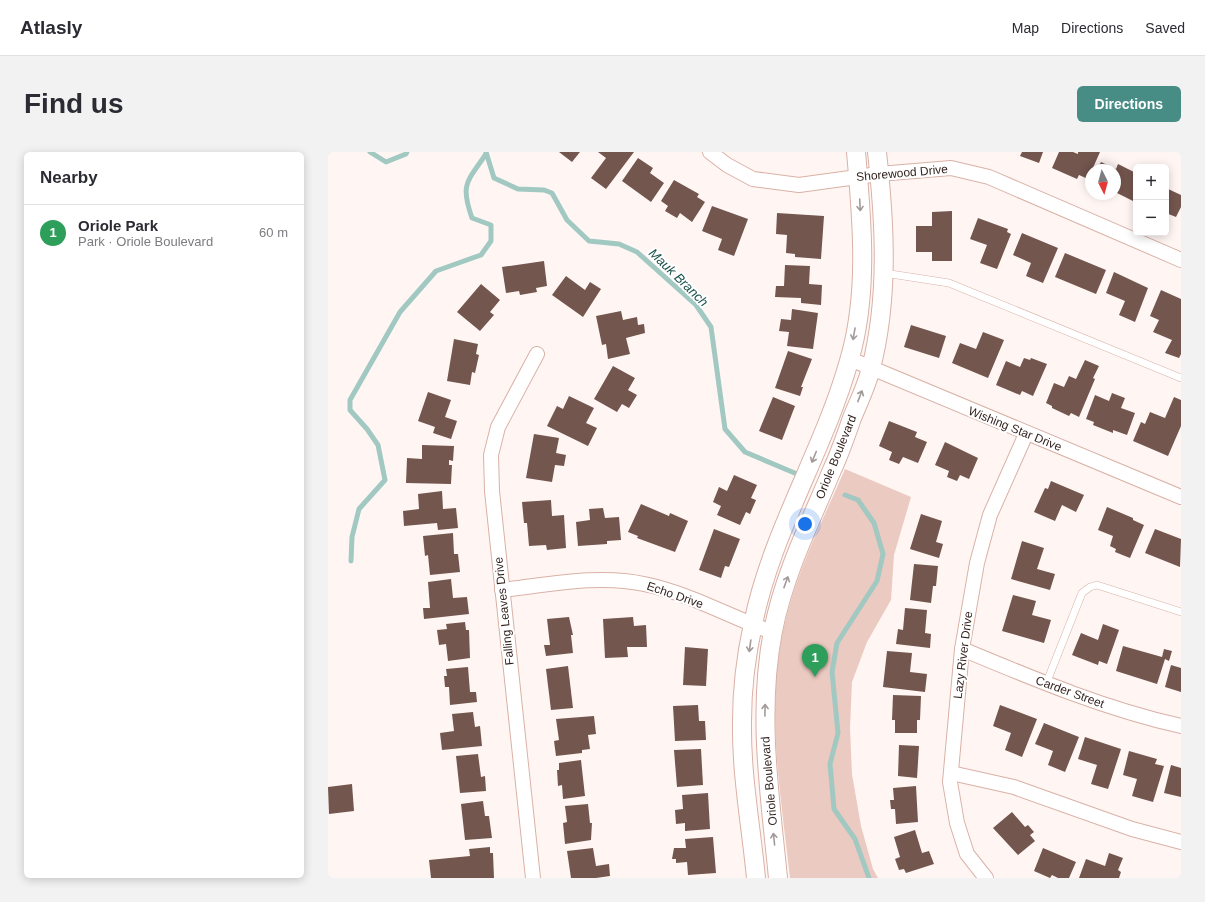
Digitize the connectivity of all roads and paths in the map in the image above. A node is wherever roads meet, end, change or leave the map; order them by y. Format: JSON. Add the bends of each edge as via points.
{"nodes":[{"id":1,"x":710,"y":152,"type":"edge"},
{"id":2,"x":856,"y":152,"type":"edge"},
{"id":3,"x":877,"y":152,"type":"edge"},
{"id":4,"x":879,"y":174,"type":"junction"},
{"id":5,"x":858,"y":177,"type":"junction"},
{"id":6,"x":1181,"y":260,"type":"edge"},
{"id":7,"x":883,"y":273,"type":"junction"},
{"id":8,"x":537,"y":354,"type":"dead end"},
{"id":9,"x":850,"y":359,"type":"junction"},
{"id":10,"x":871,"y":369,"type":"junction"},
{"id":11,"x":1181,"y":378,"type":"edge"},
{"id":12,"x":1026,"y":434,"type":"junction"},
{"id":13,"x":1181,"y":497,"type":"edge"},
{"id":14,"x":502,"y":590,"type":"junction"},
{"id":15,"x":1181,"y":612,"type":"edge"},
{"id":16,"x":752,"y":625,"type":"junction"},
{"id":17,"x":772,"y":632,"type":"junction"},
{"id":18,"x":962,"y":649,"type":"junction"},
{"id":19,"x":1046,"y":684,"type":"junction"},
{"id":20,"x":1181,"y":726,"type":"edge"},
{"id":21,"x":950,"y":772,"type":"junction"},
{"id":22,"x":1181,"y":842,"type":"edge"},
{"id":23,"x":533,"y":878,"type":"edge"},
{"id":24,"x":756,"y":878,"type":"edge"},
{"id":25,"x":778,"y":878,"type":"edge"},
{"id":26,"x":986,"y":878,"type":"edge"}],
"edges":[{"from":1,"to":5,"type":"street","name":"Shorewood Drive","via":[[753,179],[799,185]]},
{"from":2,"to":5,"type":"street","name":"Oriole Boulevard"},
{"from":3,"to":4,"type":"street","name":"Oriole Boulevard"},
{"from":4,"to":5,"type":"street","name":"Shorewood Drive"},
{"from":4,"to":6,"type":"street","name":"Shorewood Drive","via":[[952,168],[989,177]]},
{"from":4,"to":7,"type":"street","name":"Oriole Boulevard"},
{"from":5,"to":9,"type":"street","name":"Oriole Boulevard","one_way":true,"via":[[862,280]]},
{"from":7,"to":10,"type":"street","name":"Oriole Boulevard","via":[[882,302]]},
{"from":7,"to":11,"type":"lane","via":[[949,283]]},
{"from":8,"to":14,"type":"street","name":"Falling Leaves Drive","via":[[498,427],[491,455],[492,492]]},
{"from":9,"to":10,"type":"street","name":"Wishing Star Drive"},
{"from":9,"to":16,"type":"street","name":"Oriole Boulevard","one_way":true,"via":[[834,409],[772,557]]},
{"from":10,"to":12,"type":"street","name":"Wishing Star Drive"},
{"from":17,"to":10,"type":"street","name":"Oriole Boulevard","one_way":true,"via":[[781,595],[801,539],[832,470]]},
{"from":12,"to":13,"type":"street","name":"Wishing Star Drive"},
{"from":12,"to":18,"type":"street","name":"Lazy River Drive","via":[[990,515],[977,563]]},
{"from":14,"to":16,"type":"street","name":"Echo Drive","via":[[583,581],[615,580],[644,584],[678,593]]},
{"from":14,"to":23,"type":"street","name":"Falling Leaves Drive"},
{"from":15,"to":19,"type":"lane","via":[[1097,585],[1090,587],[1082,594]]},
{"from":16,"to":17,"type":"street","name":"Echo Drive"},
{"from":16,"to":24,"type":"street","name":"Oriole Boulevard","one_way":true,"via":[[742,722]]},
{"from":25,"to":17,"type":"street","name":"Oriole Boulevard","one_way":true,"via":[[765,746],[767,672]]},
{"from":18,"to":19,"type":"street","name":"Carder Street"},
{"from":18,"to":21,"type":"street","name":"Lazy River Drive"},
{"from":19,"to":20,"type":"street","name":"Carder Street","via":[[1144,718]]},
{"from":21,"to":22,"type":"street","via":[[1014,787],[1132,829]]},
{"from":21,"to":26,"type":"street","name":"Lazy River Drive","via":[[957,823],[967,854]]}]}
